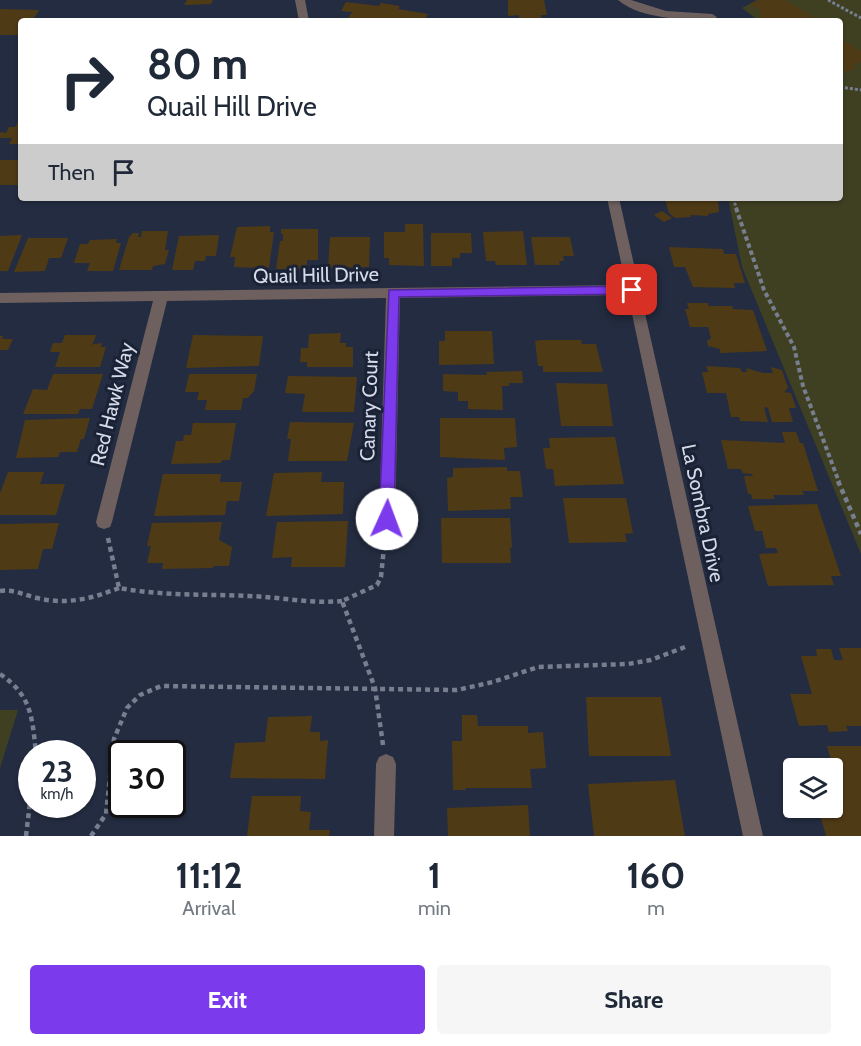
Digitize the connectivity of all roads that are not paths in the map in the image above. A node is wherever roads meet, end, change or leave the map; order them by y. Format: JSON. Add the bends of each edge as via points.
{"nodes":[{"id":1,"x":300,"y":0,"type":"edge"},
{"id":2,"x":623,"y":0,"type":"edge"},
{"id":3,"x":712,"y":17,"type":"dead end"},
{"id":4,"x":303,"y":18,"type":"edge"},
{"id":5,"x":614,"y":201,"type":"edge"},
{"id":6,"x":632,"y":290,"type":"junction"},
{"id":7,"x":393,"y":293,"type":"junction"},
{"id":8,"x":161,"y":296,"type":"junction"},
{"id":9,"x":0,"y":298,"type":"edge"},
{"id":10,"x":387,"y":519,"type":"road end"},
{"id":11,"x":104,"y":522,"type":"road end"},
{"id":12,"x":386,"y":764,"type":"road end"},
{"id":13,"x":384,"y":836,"type":"edge"},
{"id":14,"x":753,"y":836,"type":"edge"}],
"edges":[{"from":1,"to":4,"type":"street"},
{"from":2,"to":3,"type":"street","via":[[642,10],[666,15]]},
{"from":5,"to":6,"type":"street","name":"La Sombra Drive"},
{"from":6,"to":7,"type":"street","name":"Quail Hill Drive"},
{"from":6,"to":14,"type":"street","name":"La Sombra Drive"},
{"from":7,"to":8,"type":"street","name":"Quail Hill Drive"},
{"from":7,"to":10,"type":"street","name":"Canary Court"},
{"from":8,"to":9,"type":"street","name":"Quail Hill Drive"},
{"from":8,"to":11,"type":"street","name":"Red Hawk Way"},
{"from":12,"to":13,"type":"street"}]}
